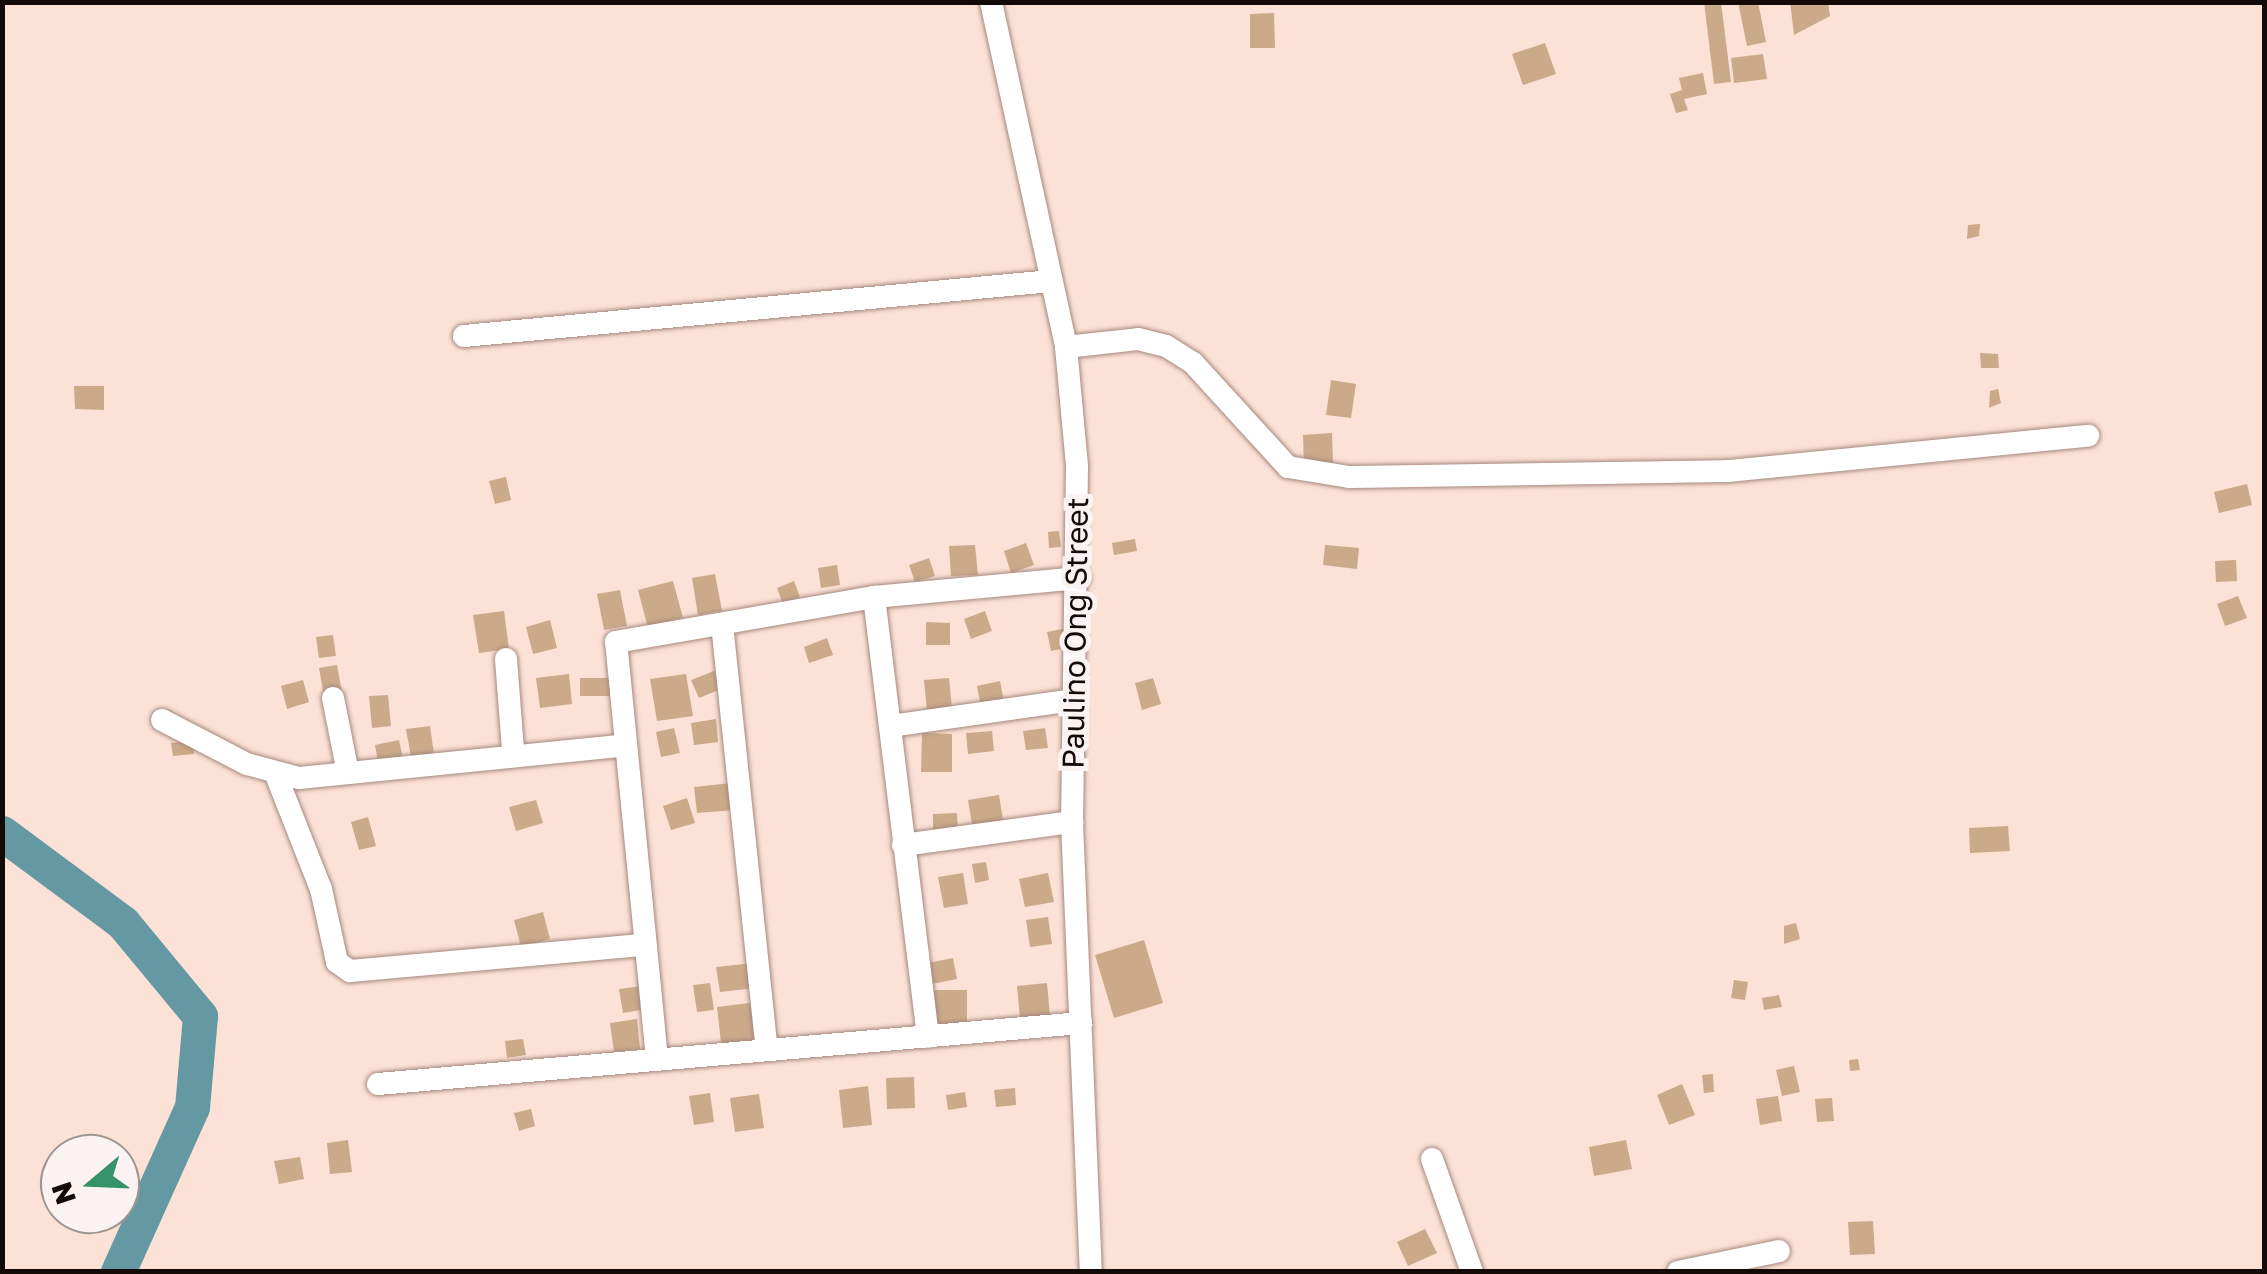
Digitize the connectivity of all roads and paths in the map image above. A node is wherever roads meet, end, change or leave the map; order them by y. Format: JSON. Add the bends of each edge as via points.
{"nodes":[{"id":1,"x":992,"y":2,"type":"edge"},
{"id":2,"x":1051,"y":280,"type":"junction"},
{"id":3,"x":464,"y":336,"type":"dead end"},
{"id":4,"x":1066,"y":347,"type":"junction"},
{"id":5,"x":2088,"y":436,"type":"dead end"},
{"id":6,"x":1079,"y":578,"type":"junction"},
{"id":7,"x":874,"y":597,"type":"junction"},
{"id":8,"x":722,"y":624,"type":"junction"},
{"id":9,"x":506,"y":659,"type":"dead end"},
{"id":10,"x":333,"y":698,"type":"dead end"},
{"id":11,"x":1072,"y":700,"type":"junction"},
{"id":12,"x":162,"y":720,"type":"dead end"},
{"id":13,"x":890,"y":726,"type":"junction"},
{"id":14,"x":621,"y":746,"type":"junction"},
{"id":15,"x":513,"y":751,"type":"junction"},
{"id":16,"x":348,"y":773,"type":"junction"},
{"id":17,"x":276,"y":775,"type":"junction"},
{"id":18,"x":1072,"y":822,"type":"junction"},
{"id":19,"x":903,"y":846,"type":"junction"},
{"id":20,"x":642,"y":946,"type":"junction"},
{"id":21,"x":1080,"y":1023,"type":"junction"},
{"id":22,"x":928,"y":1037,"type":"junction"},
{"id":23,"x":767,"y":1050,"type":"junction"},
{"id":24,"x":657,"y":1060,"type":"junction"},
{"id":25,"x":378,"y":1084,"type":"dead end"},
{"id":26,"x":1432,"y":1158,"type":"dead end"},
{"id":27,"x":1779,"y":1251,"type":"dead end"},
{"id":28,"x":1091,"y":1272,"type":"edge"},
{"id":29,"x":1472,"y":1272,"type":"edge"},
{"id":30,"x":1678,"y":1272,"type":"edge"}],
"edges":[{"from":1,"to":2,"type":"street","name":"Paulino Ong Street"},
{"from":2,"to":3,"type":"street"},
{"from":2,"to":4,"type":"street","name":"Paulino Ong Street"},
{"from":4,"to":5,"type":"street","via":[[1138,339],[1166,346],[1193,363],[1288,467],[1348,477],[1728,471]]},
{"from":4,"to":6,"type":"street","name":"Paulino Ong Street"},
{"from":6,"to":7,"type":"street"},
{"from":6,"to":11,"type":"street","name":"Paulino Ong Street"},
{"from":7,"to":8,"type":"street"},
{"from":7,"to":13,"type":"street"},
{"from":8,"to":14,"type":"street","via":[[616,642]]},
{"from":8,"to":23,"type":"street"},
{"from":9,"to":15,"type":"street"},
{"from":10,"to":16,"type":"street"},
{"from":11,"to":13,"type":"street"},
{"from":11,"to":18,"type":"street","name":"Paulino Ong Street"},
{"from":12,"to":17,"type":"street"},
{"from":13,"to":19,"type":"street"},
{"from":14,"to":15,"type":"street"},
{"from":14,"to":20,"type":"street"},
{"from":15,"to":16,"type":"street"},
{"from":16,"to":17,"type":"street"},
{"from":17,"to":20,"type":"street","via":[[321,889],[337,962],[350,971]]},
{"from":18,"to":19,"type":"street"},
{"from":18,"to":21,"type":"street","name":"Paulino Ong Street"},
{"from":19,"to":22,"type":"street"},
{"from":20,"to":24,"type":"street"},
{"from":21,"to":22,"type":"street"},
{"from":21,"to":28,"type":"street","name":"Paulino Ong Street"},
{"from":22,"to":23,"type":"street"},
{"from":23,"to":24,"type":"street"},
{"from":24,"to":25,"type":"street"},
{"from":26,"to":29,"type":"street"},
{"from":27,"to":30,"type":"street"}]}
